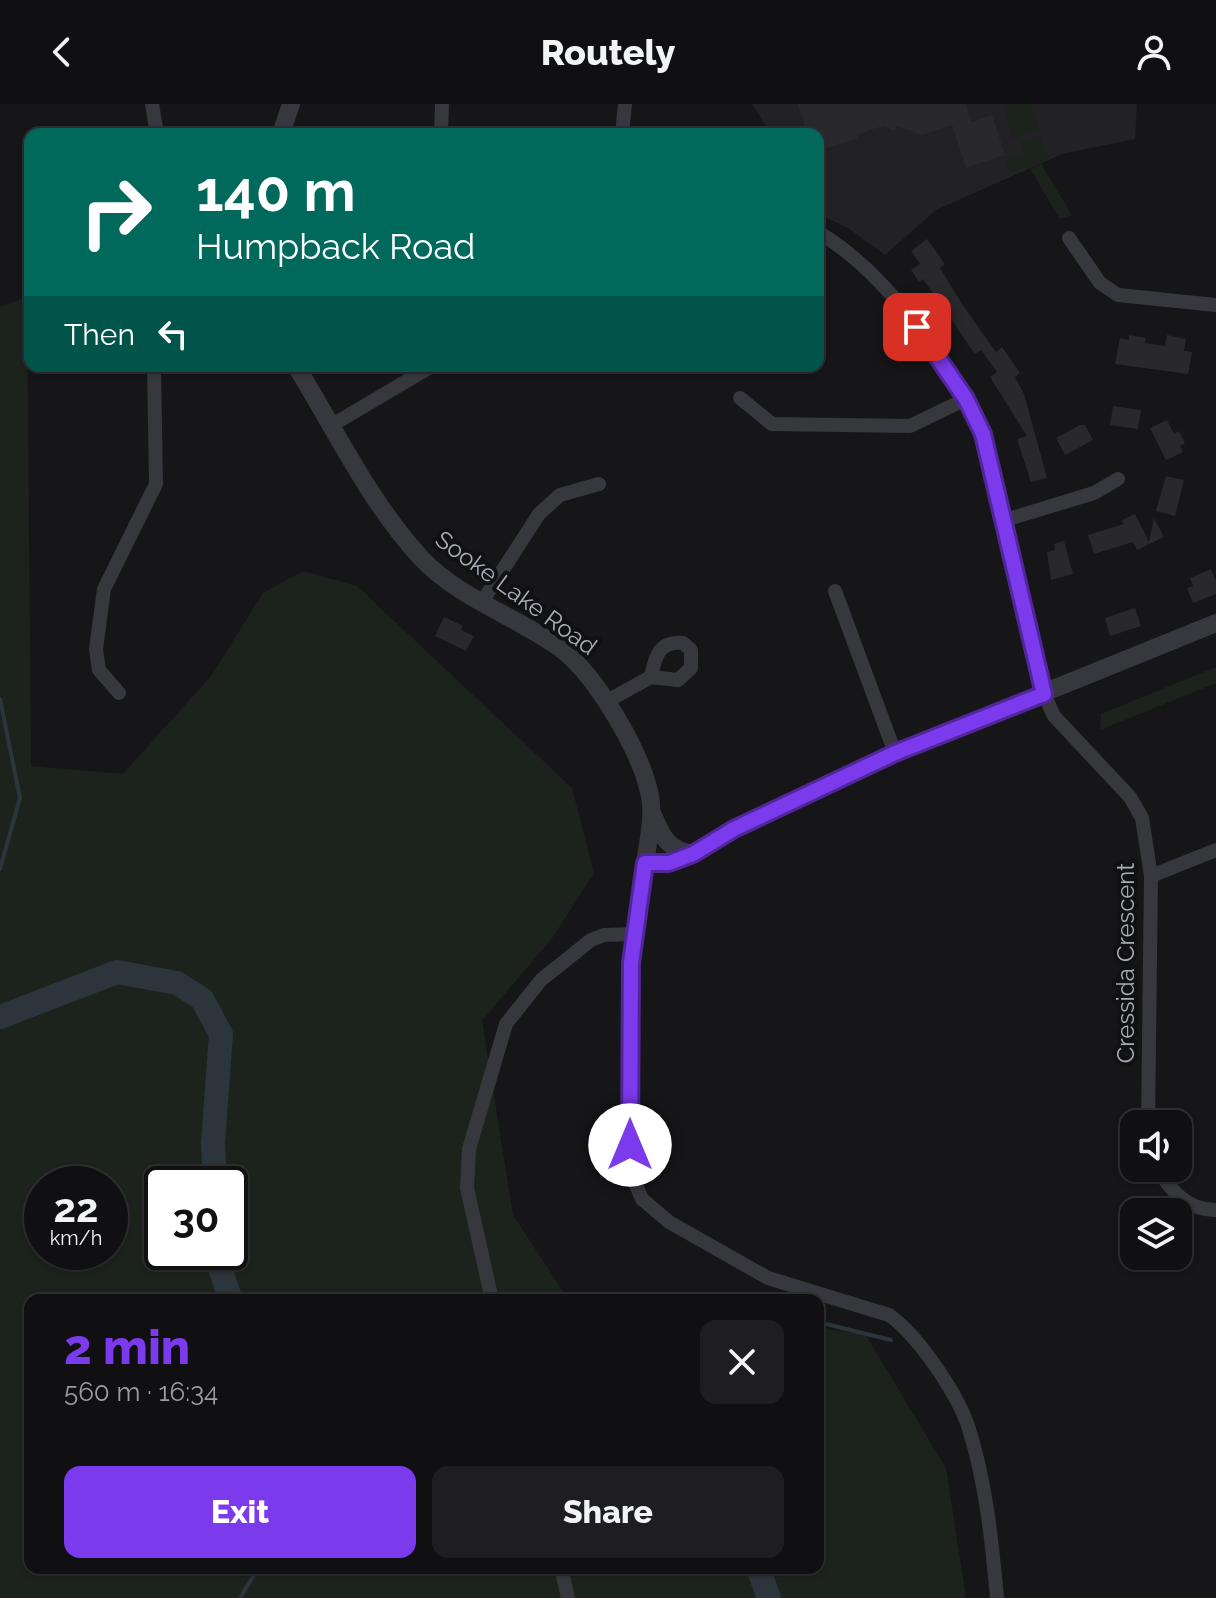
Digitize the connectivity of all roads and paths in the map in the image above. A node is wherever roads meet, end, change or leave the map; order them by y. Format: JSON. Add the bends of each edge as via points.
{"nodes":[{"id":1,"x":152,"y":104,"type":"edge"},
{"id":2,"x":291,"y":104,"type":"edge"},
{"id":3,"x":442,"y":104,"type":"edge"},
{"id":4,"x":625,"y":104,"type":"edge"},
{"id":5,"x":156,"y":128,"type":"edge"},
{"id":6,"x":283,"y":128,"type":"edge"},
{"id":7,"x":441,"y":128,"type":"edge"},
{"id":8,"x":623,"y":128,"type":"edge"},
{"id":9,"x":824,"y":236,"type":"edge"},
{"id":10,"x":1069,"y":238,"type":"dead end"},
{"id":11,"x":1216,"y":305,"type":"edge"},
{"id":12,"x":154,"y":372,"type":"edge"},
{"id":13,"x":300,"y":372,"type":"edge"},
{"id":14,"x":422,"y":372,"type":"edge"},
{"id":15,"x":740,"y":398,"type":"dead end"},
{"id":16,"x":966,"y":399,"type":"junction"},
{"id":17,"x":332,"y":425,"type":"junction"},
{"id":18,"x":1118,"y":479,"type":"dead end"},
{"id":19,"x":599,"y":484,"type":"dead end"},
{"id":20,"x":1002,"y":521,"type":"junction"},
{"id":21,"x":835,"y":591,"type":"dead end"},
{"id":22,"x":482,"y":602,"type":"junction"},
{"id":23,"x":1216,"y":623,"type":"edge"},
{"id":24,"x":651,"y":677,"type":"dead end"},
{"id":25,"x":119,"y":693,"type":"dead end"},
{"id":26,"x":1044,"y":694,"type":"junction"},
{"id":27,"x":607,"y":701,"type":"junction"},
{"id":28,"x":895,"y":753,"type":"junction"},
{"id":29,"x":651,"y":811,"type":"junction"},
{"id":30,"x":1216,"y":850,"type":"edge"},
{"id":31,"x":693,"y":854,"type":"junction"},
{"id":32,"x":645,"y":863,"type":"junction"},
{"id":33,"x":1151,"y":876,"type":"junction"},
{"id":34,"x":633,"y":934,"type":"junction"},
{"id":35,"x":1148,"y":1110,"type":"edge"},
{"id":36,"x":1166,"y":1182,"type":"edge"},
{"id":37,"x":1216,"y":1210,"type":"edge"},
{"id":38,"x":491,"y":1294,"type":"edge"},
{"id":39,"x":820,"y":1294,"type":"edge"},
{"id":40,"x":824,"y":1295,"type":"edge"},
{"id":41,"x":562,"y":1574,"type":"edge"},
{"id":42,"x":568,"y":1598,"type":"edge"},
{"id":43,"x":997,"y":1598,"type":"edge"}],
"edges":[{"from":1,"to":5,"type":"street"},
{"from":2,"to":6,"type":"street"},
{"from":3,"to":7,"type":"street"},
{"from":4,"to":8,"type":"street"},
{"from":9,"to":16,"type":"street","name":"Cressida Crescent","via":[[854,256],[917,327]]},
{"from":10,"to":11,"type":"street","via":[[1100,283],[1118,295]]},
{"from":12,"to":25,"type":"street","via":[[156,484],[104,589],[96,649],[99,670]]},
{"from":13,"to":17,"type":"street","name":"Sooke Lake Road"},
{"from":14,"to":17,"type":"street"},
{"from":15,"to":16,"type":"street","via":[[772,424],[910,426]]},
{"from":16,"to":20,"type":"street","name":"Cressida Crescent","via":[[983,434]]},
{"from":17,"to":22,"type":"street","name":"Sooke Lake Road","via":[[390,522],[425,562]]},
{"from":18,"to":20,"type":"street","via":[[1094,493]]},
{"from":19,"to":22,"type":"street","via":[[560,495],[539,514]]},
{"from":20,"to":26,"type":"street","name":"Cressida Crescent"},
{"from":21,"to":28,"type":"street"},
{"from":22,"to":27,"type":"street","name":"Sooke Lake Road","via":[[559,647]]},
{"from":23,"to":26,"type":"street"},
{"from":24,"to":27,"type":"street"},
{"from":26,"to":28,"type":"street"},
{"from":26,"to":33,"type":"street","name":"Cressida Crescent","via":[[1054,716],[1130,797],[1142,818]]},
{"from":27,"to":29,"type":"street","name":"Sooke Lake Road","via":[[644,777]]},
{"from":28,"to":31,"type":"street","via":[[734,829]]},
{"from":29,"to":31,"type":"street","via":[[667,844]]},
{"from":29,"to":32,"type":"street","name":"Sooke Lake Road"},
{"from":30,"to":33,"type":"street"},
{"from":31,"to":32,"type":"street","via":[[669,863]]},
{"from":32,"to":34,"type":"street","name":"Sooke Lake Road"},
{"from":33,"to":35,"type":"street","name":"Cressida Crescent"},
{"from":34,"to":38,"type":"street","via":[[591,940],[541,980],[506,1024],[469,1149],[467,1188]]},
{"from":34,"to":39,"type":"street","name":"Sooke Lake Road","via":[[629,1169],[642,1199],[669,1222],[768,1278]]},
{"from":36,"to":37,"type":"street","via":[[1175,1195],[1201,1210]]},
{"from":40,"to":43,"type":"street","name":"Sooke Lake Road","via":[[889,1315],[931,1359],[969,1427]]},
{"from":41,"to":42,"type":"street"}]}
